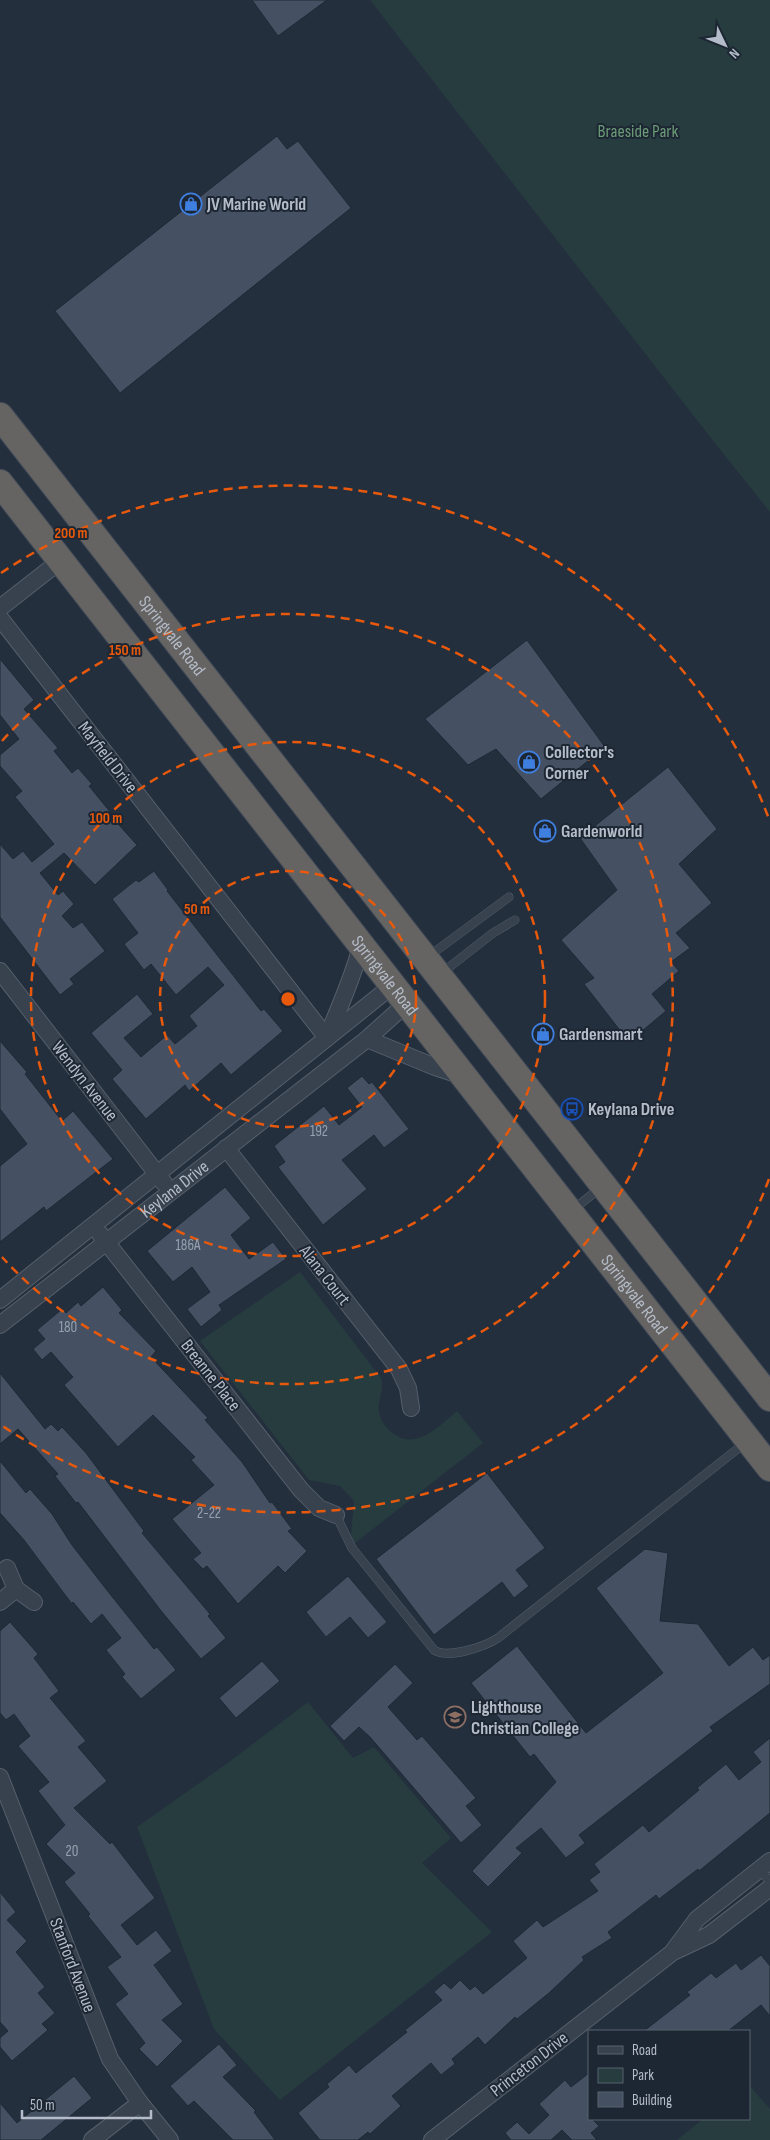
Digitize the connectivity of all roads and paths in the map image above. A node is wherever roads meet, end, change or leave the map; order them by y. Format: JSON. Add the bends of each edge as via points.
{"nodes":[{"id":1,"x":0,"y":416,"type":"edge"},
{"id":2,"x":0,"y":483,"type":"edge"},
{"id":3,"x":60,"y":561,"type":"junction"},
{"id":4,"x":0,"y":608,"type":"edge"},
{"id":5,"x":0,"y":618,"type":"edge"},
{"id":6,"x":509,"y":897,"type":"dead end"},
{"id":7,"x":515,"y":920,"type":"dead end"},
{"id":8,"x":361,"y":946,"type":"junction"},
{"id":9,"x":432,"y":967,"type":"junction"},
{"id":10,"x":0,"y":971,"type":"edge"},
{"id":11,"x":400,"y":994,"type":"junction"},
{"id":12,"x":327,"y":1038,"type":"junction"},
{"id":13,"x":367,"y":1039,"type":"junction"},
{"id":14,"x":464,"y":1076,"type":"junction"},
{"id":15,"x":226,"y":1148,"type":"junction"},
{"id":16,"x":158,"y":1174,"type":"junction"},
{"id":17,"x":603,"y":1186,"type":"junction"},
{"id":18,"x":171,"y":1190,"type":"junction"},
{"id":19,"x":570,"y":1212,"type":"junction"},
{"id":20,"x":93,"y":1227,"type":"junction"},
{"id":21,"x":106,"y":1243,"type":"junction"},
{"id":22,"x":0,"y":1300,"type":"edge"},
{"id":23,"x":0,"y":1325,"type":"edge"},
{"id":24,"x":768,"y":1391,"type":"edge"},
{"id":25,"x":411,"y":1408,"type":"dead end"},
{"id":26,"x":748,"y":1440,"type":"junction"},
{"id":27,"x":770,"y":1468,"type":"edge"},
{"id":28,"x":336,"y":1515,"type":"joint"},
{"id":29,"x":7,"y":1568,"type":"dead end"},
{"id":30,"x":16,"y":1589,"type":"junction"},
{"id":31,"x":0,"y":1602,"type":"edge"},
{"id":32,"x":34,"y":1602,"type":"dead end"},
{"id":33,"x":0,"y":1777,"type":"edge"},
{"id":34,"x":767,"y":1871,"type":"edge"},
{"id":35,"x":770,"y":1888,"type":"edge"},
{"id":36,"x":673,"y":1952,"type":"junction"},
{"id":37,"x":140,"y":2103,"type":"junction"},
{"id":38,"x":92,"y":2140,"type":"edge"},
{"id":39,"x":170,"y":2140,"type":"edge"},
{"id":40,"x":432,"y":2140,"type":"edge"}],
"edges":[{"from":1,"to":9,"type":"highway","name":"Springvale Road"},
{"from":2,"to":3,"type":"highway","name":"Springvale Road"},
{"from":3,"to":4,"type":"street"},
{"from":3,"to":8,"type":"highway","name":"Springvale Road"},
{"from":5,"to":12,"type":"street","name":"Mayfield Drive"},
{"from":6,"to":9,"type":"lane"},
{"from":7,"to":9,"type":"lane"},
{"from":8,"to":11,"type":"highway","name":"Springvale Road"},
{"from":8,"to":12,"type":"street","via":[[351,982]]},
{"from":9,"to":11,"type":"highway","name":"Keylana Drive"},
{"from":9,"to":17,"type":"highway","name":"Springvale Road"},
{"from":10,"to":16,"type":"street","name":"Wendyn Avenue"},
{"from":11,"to":12,"type":"street","name":"Keylana Drive"},
{"from":11,"to":13,"type":"street","name":"Keylana Drive"},
{"from":11,"to":14,"type":"highway","name":"Springvale Road"},
{"from":12,"to":16,"type":"street","name":"Keylana Drive"},
{"from":13,"to":14,"type":"street","via":[[435,1068]]},
{"from":13,"to":15,"type":"street","name":"Keylana Drive"},
{"from":14,"to":19,"type":"highway","name":"Springvale Road"},
{"from":15,"to":18,"type":"street","name":"Keylana Drive"},
{"from":15,"to":25,"type":"street","name":"Alana Court","via":[[399,1369],[408,1388]]},
{"from":16,"to":18,"type":"street","name":"Wendyn Avenue"},
{"from":16,"to":20,"type":"street","name":"Keylana Drive"},
{"from":17,"to":19,"type":"lane"},
{"from":17,"to":24,"type":"highway","name":"Springvale Road"},
{"from":18,"to":21,"type":"street","name":"Keylana Drive"},
{"from":19,"to":26,"type":"highway","name":"Springvale Road"},
{"from":20,"to":21,"type":"street","name":"Breanne Place"},
{"from":20,"to":22,"type":"street","name":"Keylana Drive"},
{"from":21,"to":23,"type":"street","name":"Keylana Drive"},
{"from":21,"to":28,"type":"street","name":"Breanne Place","via":[[301,1490],[318,1508]]},
{"from":26,"to":27,"type":"highway","name":"Springvale Road"},
{"from":26,"to":28,"type":"lane","via":[[498,1638],[487,1645],[456,1652],[444,1654],[434,1650],[352,1548]]},
{"from":29,"to":30,"type":"street"},
{"from":30,"to":31,"type":"street"},
{"from":30,"to":32,"type":"street"},
{"from":33,"to":37,"type":"street","name":"Stanford Avenue","via":[[103,2043]]},
{"from":34,"to":36,"type":"street","name":"Princeton Drive","via":[[697,1919]]},
{"from":35,"to":36,"type":"street","name":"Princeton Drive","via":[[709,1935]]},
{"from":36,"to":40,"type":"street","name":"Princeton Drive"},
{"from":37,"to":38,"type":"street"},
{"from":37,"to":39,"type":"street","name":"Stanford Avenue"}]}
